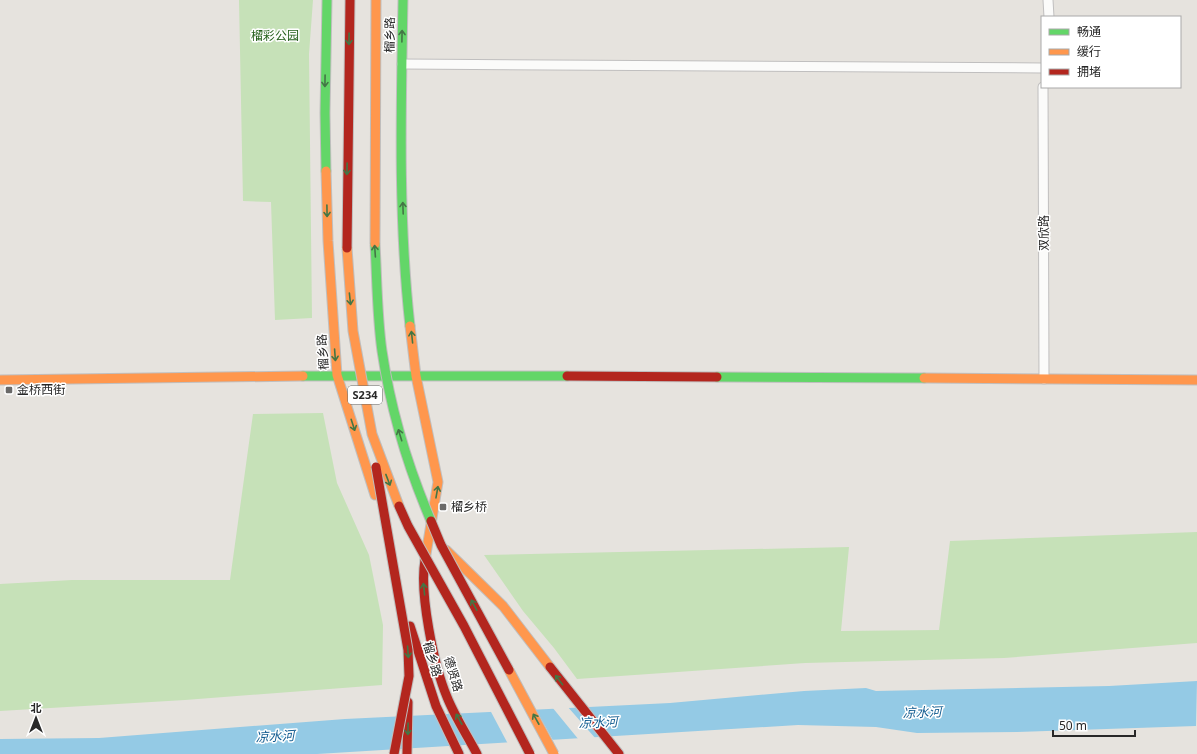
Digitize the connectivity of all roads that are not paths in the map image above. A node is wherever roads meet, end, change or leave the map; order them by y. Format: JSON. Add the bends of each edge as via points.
{"nodes":[{"id":1,"x":327,"y":0,"type":"edge"},
{"id":2,"x":350,"y":0,"type":"edge"},
{"id":3,"x":376,"y":0,"type":"edge"},
{"id":4,"x":403,"y":0,"type":"edge"},
{"id":5,"x":1048,"y":0,"type":"edge"},
{"id":6,"x":1048,"y":16,"type":"edge"},
{"id":7,"x":402,"y":64,"type":"junction"},
{"id":8,"x":1041,"y":68,"type":"edge"},
{"id":9,"x":1043,"y":88,"type":"edge"},
{"id":10,"x":336,"y":375,"type":"junction"},
{"id":11,"x":416,"y":376,"type":"junction"},
{"id":12,"x":1044,"y":379,"type":"junction"},
{"id":13,"x":0,"y":380,"type":"edge"},
{"id":14,"x":1197,"y":380,"type":"edge"},
{"id":15,"x":372,"y":434,"type":"junction"},
{"id":16,"x":441,"y":545,"type":"junction"},
{"id":17,"x":423,"y":572,"type":"joint"},
{"id":18,"x":409,"y":676,"type":"junction"},
{"id":19,"x":394,"y":754,"type":"edge"},
{"id":20,"x":407,"y":754,"type":"edge"},
{"id":21,"x":459,"y":754,"type":"edge"},
{"id":22,"x":477,"y":754,"type":"edge"},
{"id":23,"x":530,"y":754,"type":"edge"},
{"id":24,"x":554,"y":754,"type":"edge"},
{"id":25,"x":619,"y":754,"type":"edge"}],
"edges":[{"from":1,"to":10,"type":"main road","name":"榴乡路","one_way":true,"via":[[327,226]]},
{"from":2,"to":15,"type":"main road","number":"S234","one_way":true,"bridge":true,"via":[[346,235],[353,331]]},
{"from":16,"to":3,"type":"main road","name":"榴乡路","number":"S234","one_way":true,"bridge":true,"via":[[412,476],[397,427],[382,350],[374,236]]},
{"from":7,"to":4,"type":"main road","name":"榴乡路","one_way":true},
{"from":5,"to":6,"type":"street"},
{"from":7,"to":8,"type":"street"},
{"from":11,"to":7,"type":"main road","name":"榴乡路","one_way":true,"via":[[404,268]]},
{"from":9,"to":12,"type":"street","name":"双欣路"},
{"from":10,"to":11,"type":"main road"},
{"from":10,"to":13,"type":"main road"},
{"from":10,"to":21,"type":"main road","name":"榴乡路","one_way":true,"via":[[387,532],[407,618],[427,683]]},
{"from":11,"to":12,"type":"main road"},
{"from":17,"to":11,"type":"main road","name":"榴乡路","one_way":true,"via":[[438,482]]},
{"from":12,"to":14,"type":"main road"},
{"from":15,"to":18,"type":"main road","one_way":true,"bridge":true,"via":[[381,501],[408,650]]},
{"from":15,"to":23,"type":"main road","number":"S234","one_way":true,"bridge":true,"via":[[408,526],[464,626]]},
{"from":24,"to":16,"type":"main road","name":"榴乡路","number":"S234","one_way":true,"bridge":true},
{"from":25,"to":16,"type":"main road","one_way":true,"bridge":true,"via":[[503,606]]},
{"from":22,"to":17,"type":"main road","name":"德贤路","one_way":true,"via":[[445,691],[437,668]]},
{"from":18,"to":19,"type":"main road","bridge":true},
{"from":18,"to":20,"type":"main road","one_way":true,"bridge":true}]}
